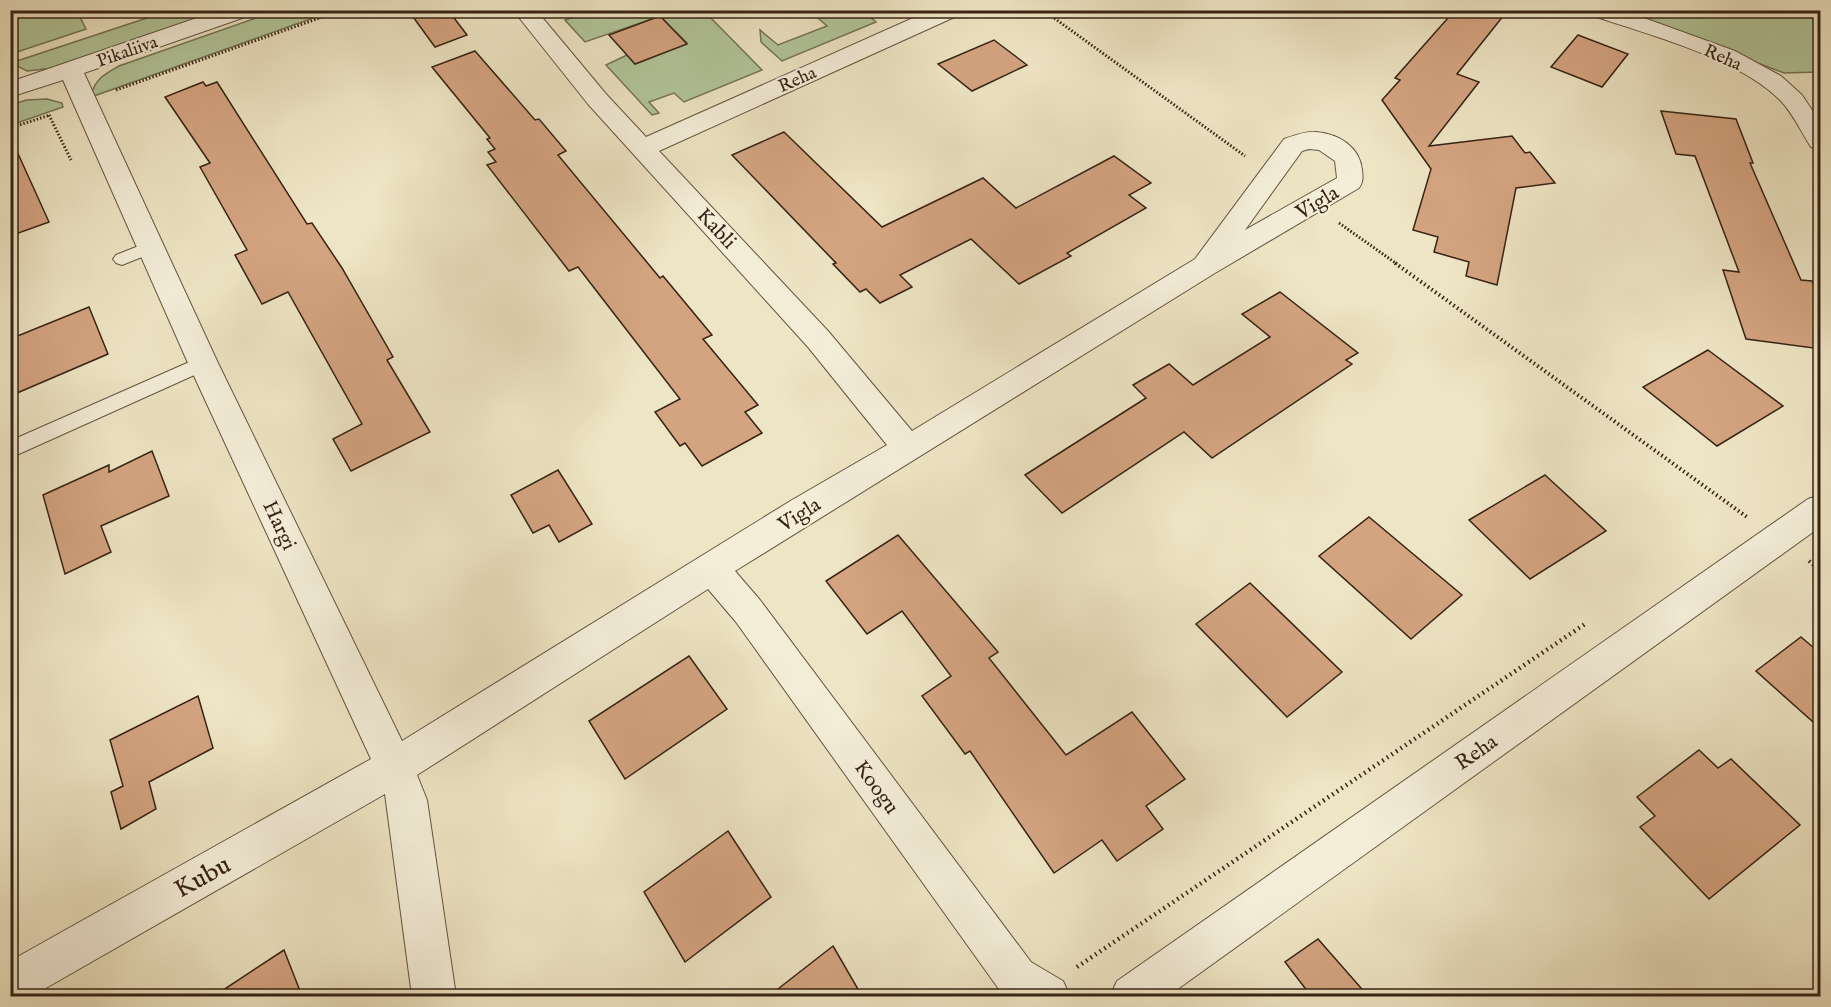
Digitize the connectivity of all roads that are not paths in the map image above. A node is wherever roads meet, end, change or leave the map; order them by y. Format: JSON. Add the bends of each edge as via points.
{"nodes":[{"id":1,"x":243,"y":10,"type":"edge"},
{"id":2,"x":524,"y":10,"type":"edge"},
{"id":3,"x":951,"y":10,"type":"edge"},
{"id":4,"x":1599,"y":10,"type":"edge"},
{"id":5,"x":71,"y":70,"type":"junction"},
{"id":6,"x":10,"y":90,"type":"edge"},
{"id":7,"x":1821,"y":141,"type":"edge"},
{"id":8,"x":643,"y":148,"type":"junction"},
{"id":9,"x":1206,"y":266,"type":"junction"},
{"id":10,"x":203,"y":363,"type":"junction"},
{"id":11,"x":908,"y":448,"type":"junction"},
{"id":12,"x":10,"y":450,"type":"edge"},
{"id":13,"x":1821,"y":509,"type":"edge"},
{"id":14,"x":712,"y":569,"type":"junction"},
{"id":15,"x":395,"y":767,"type":"junction"},
{"id":16,"x":1060,"y":983,"type":"edge"},
{"id":17,"x":10,"y":986,"type":"edge"},
{"id":18,"x":434,"y":996,"type":"edge"},
{"id":19,"x":1132,"y":996,"type":"edge"}],
"edges":[{"from":1,"to":5,"type":"street","name":"Pikaliiva"},
{"from":2,"to":8,"type":"street","name":"Kabli"},
{"from":3,"to":8,"type":"street","name":"Reha"},
{"from":4,"to":7,"type":"street","name":"Reha","via":[[1714,51],[1758,73],[1788,94]]},
{"from":5,"to":6,"type":"street","name":"Pikaliiva"},
{"from":5,"to":10,"type":"street","name":"Hargi","via":[[86,101],[136,253]]},
{"from":8,"to":11,"type":"street","name":"Kabli","via":[[818,339]]},
{"from":9,"to":9,"type":"street","name":"Vigla","via":[[1293,146],[1307,140],[1329,143],[1348,159],[1350,182]]},
{"from":9,"to":11,"type":"street","name":"Vigla"},
{"from":10,"to":12,"type":"lane"},
{"from":10,"to":15,"type":"street","name":"Hargi"},
{"from":11,"to":14,"type":"street","name":"Vigla"},
{"from":13,"to":19,"type":"street","name":"Reha"},
{"from":14,"to":15,"type":"street","name":"Vigla"},
{"from":14,"to":16,"type":"street","name":"Koogu","via":[[748,611],[1016,977]]},
{"from":15,"to":17,"type":"street","name":"Kubu"},
{"from":15,"to":18,"type":"street","name":"Hargi","via":[[407,800]]}]}
